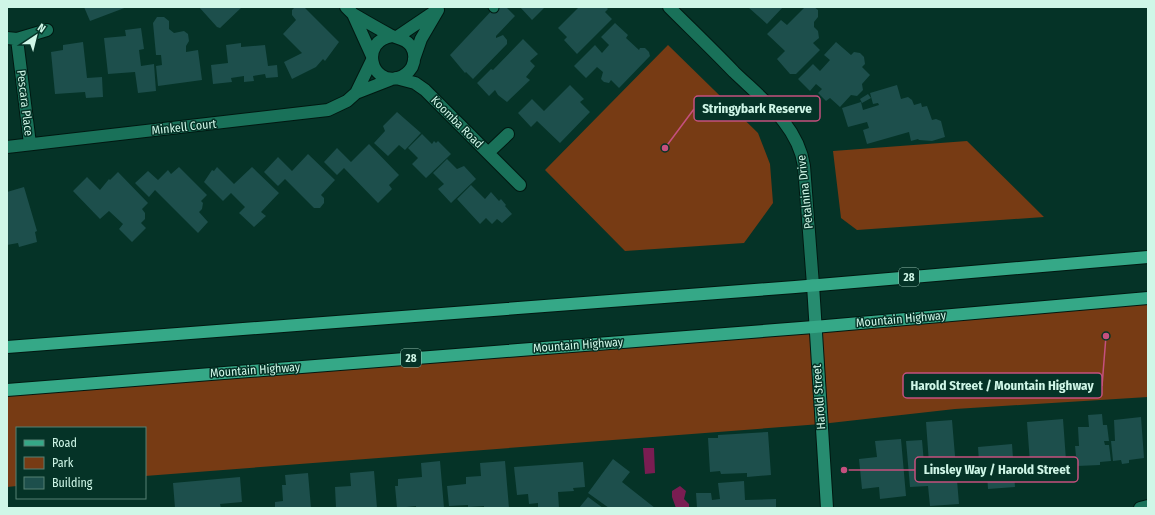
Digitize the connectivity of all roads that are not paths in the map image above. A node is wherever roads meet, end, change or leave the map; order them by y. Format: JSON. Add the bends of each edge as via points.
{"nodes":[{"id":1,"x":669,"y":7,"type":"edge"},
{"id":2,"x":439,"y":8,"type":"edge"},
{"id":3,"x":349,"y":10,"type":"edge"},
{"id":4,"x":47,"y":30,"type":"dead end"},
{"id":5,"x":395,"y":37,"type":"junction"},
{"id":6,"x":12,"y":38,"type":"edge"},
{"id":7,"x":372,"y":58,"type":"junction"},
{"id":8,"x":414,"y":61,"type":"junction"},
{"id":9,"x":394,"y":78,"type":"junction"},
{"id":10,"x":425,"y":90,"type":"junction"},
{"id":11,"x":356,"y":93,"type":"junction"},
{"id":12,"x":508,"y":134,"type":"dead end"},
{"id":13,"x":30,"y":144,"type":"junction"},
{"id":14,"x":7,"y":147,"type":"edge"},
{"id":15,"x":488,"y":153,"type":"junction"},
{"id":16,"x":520,"y":185,"type":"dead end"},
{"id":17,"x":1148,"y":257,"type":"edge"},
{"id":18,"x":812,"y":285,"type":"junction"},
{"id":19,"x":1148,"y":298,"type":"edge"},
{"id":20,"x":814,"y":327,"type":"junction"},
{"id":21,"x":7,"y":347,"type":"edge"},
{"id":22,"x":7,"y":390,"type":"edge"},
{"id":23,"x":1148,"y":506,"type":"edge"},
{"id":24,"x":827,"y":508,"type":"edge"},
{"id":25,"x":1140,"y":508,"type":"edge"}],
"edges":[{"from":1,"to":18,"type":"street","name":"Petalnina Drive","via":[[775,112],[797,141],[804,166]]},
{"from":2,"to":5,"type":"street"},
{"from":2,"to":8,"type":"street","via":[[421,39]]},
{"from":3,"to":5,"type":"street"},
{"from":3,"to":7,"type":"street"},
{"from":4,"to":6,"type":"street","name":"Pescara Place"},
{"from":5,"to":7,"type":"street","via":[[386,37],[376,44]]},
{"from":5,"to":8,"type":"street","via":[[408,42],[412,47]]},
{"from":6,"to":13,"type":"street","name":"Pescara Place"},
{"from":7,"to":9,"type":"street","via":[[373,66],[381,75]]},
{"from":7,"to":11,"type":"street","name":"Minkell Court"},
{"from":8,"to":9,"type":"street","via":[[408,73]]},
{"from":8,"to":10,"type":"street","name":"Koomba Road"},
{"from":9,"to":10,"type":"street","name":"Koomba Road","via":[[415,83]]},
{"from":9,"to":11,"type":"street","name":"Minkell Court"},
{"from":10,"to":15,"type":"street","name":"Koomba Road"},
{"from":11,"to":13,"type":"street","name":"Minkell Court","via":[[347,101],[328,110]]},
{"from":12,"to":15,"type":"street","name":"Koomba Road"},
{"from":13,"to":14,"type":"street","name":"Minkell Court"},
{"from":15,"to":16,"type":"street","name":"Koomba Road"},
{"from":17,"to":18,"type":"main road","number":"28"},
{"from":18,"to":20,"type":"street","name":"Harold Street"},
{"from":18,"to":21,"type":"main road","number":"28"},
{"from":19,"to":20,"type":"main road","name":"Mountain Highway","number":"28"},
{"from":20,"to":22,"type":"main road","name":"Mountain Highway","number":"28"},
{"from":20,"to":24,"type":"street","name":"Harold Street"},
{"from":23,"to":25,"type":"street"}]}
